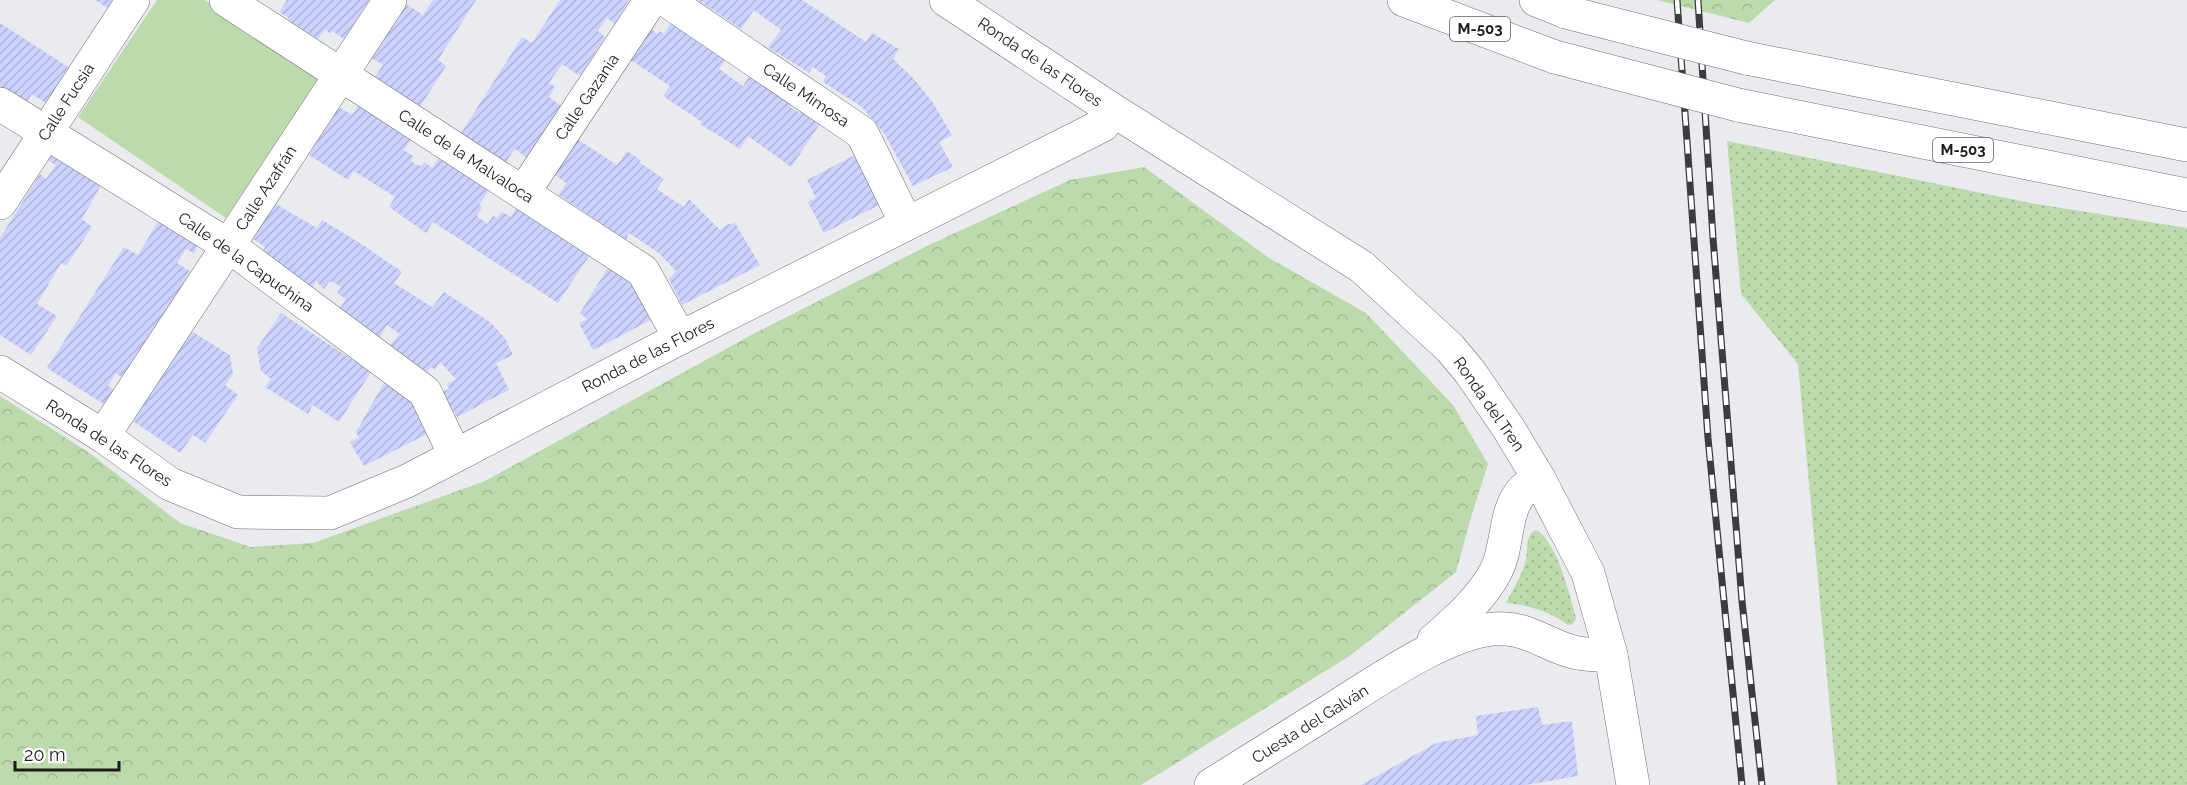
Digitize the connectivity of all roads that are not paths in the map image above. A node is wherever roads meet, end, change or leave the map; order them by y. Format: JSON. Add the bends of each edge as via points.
{"nodes":[{"id":1,"x":133,"y":0,"type":"edge"},
{"id":2,"x":226,"y":0,"type":"edge"},
{"id":3,"x":390,"y":0,"type":"edge"},
{"id":4,"x":651,"y":0,"type":"edge"},
{"id":5,"x":666,"y":0,"type":"edge"},
{"id":6,"x":946,"y":0,"type":"edge"},
{"id":7,"x":1404,"y":0,"type":"edge"},
{"id":8,"x":1536,"y":0,"type":"edge"},
{"id":9,"x":340,"y":74,"type":"junction"},
{"id":10,"x":0,"y":105,"type":"edge"},
{"id":11,"x":1111,"y":109,"type":"junction"},
{"id":12,"x":46,"y":132,"type":"junction"},
{"id":13,"x":2187,"y":145,"type":"edge"},
{"id":14,"x":523,"y":193,"type":"junction"},
{"id":15,"x":2187,"y":195,"type":"edge"},
{"id":16,"x":0,"y":203,"type":"edge"},
{"id":17,"x":906,"y":224,"type":"junction"},
{"id":18,"x":229,"y":246,"type":"junction"},
{"id":19,"x":680,"y":338,"type":"junction"},
{"id":20,"x":0,"y":372,"type":"edge"},
{"id":21,"x":103,"y":436,"type":"junction"},
{"id":22,"x":455,"y":456,"type":"junction"},
{"id":23,"x":1539,"y":479,"type":"junction"},
{"id":24,"x":1611,"y":655,"type":"junction"},
{"id":25,"x":1408,"y":662,"type":"junction"},
{"id":26,"x":1630,"y":784,"type":"edge"},
{"id":27,"x":1211,"y":785,"type":"edge"}],
"edges":[{"from":1,"to":12,"type":"main road","name":"Calle Fucsia"},
{"from":2,"to":9,"type":"main road","name":"Calle de la Malvaloca"},
{"from":3,"to":9,"type":"main road","name":"Calle Azafrán"},
{"from":4,"to":14,"type":"main road","name":"Calle Gazania"},
{"from":5,"to":17,"type":"main road","name":"Calle Mimosa","via":[[862,133]]},
{"from":6,"to":11,"type":"main road","name":"Ronda de las Flores"},
{"from":7,"to":15,"type":"main road","number":"M-503","bridge":true,"via":[[1555,57],[1738,105]]},
{"from":8,"to":13,"type":"main road","bridge":true,"via":[[1566,12],[1746,58]]},
{"from":9,"to":14,"type":"main road","name":"Calle de la Malvaloca"},
{"from":9,"to":18,"type":"main road","name":"Calle Azafrán"},
{"from":10,"to":12,"type":"main road","name":"Calle de la Capuchina"},
{"from":11,"to":17,"type":"main road","name":"Ronda de las Flores","via":[[1103,125]]},
{"from":11,"to":23,"type":"main road","name":"Ronda del Tren","via":[[1362,267],[1470,372]]},
{"from":12,"to":16,"type":"main road","name":"Calle Fucsia"},
{"from":12,"to":18,"type":"main road","name":"Calle de la Capuchina"},
{"from":14,"to":19,"type":"main road","name":"Calle de la Malvaloca","via":[[642,271]]},
{"from":17,"to":19,"type":"main road","name":"Ronda de las Flores"},
{"from":18,"to":21,"type":"main road","name":"Calle Azafrán"},
{"from":18,"to":22,"type":"main road","name":"Calle de la Capuchina","via":[[425,392]]},
{"from":19,"to":22,"type":"main road","name":"Ronda de las Flores"},
{"from":20,"to":21,"type":"main road","name":"Ronda de las Flores"},
{"from":21,"to":22,"type":"main road","name":"Ronda de las Flores","via":[[170,484],[238,512],[330,513]]},
{"from":23,"to":24,"type":"main road","name":"Ronda del Tren","via":[[1588,573]]},
{"from":23,"to":25,"type":"main road","name":"Cuesta del Galván","via":[[1524,488],[1515,503],[1497,570],[1483,592]]},
{"from":24,"to":25,"type":"main road","name":"Cuesta del Galván","via":[[1569,651],[1506,628],[1461,636]]},
{"from":24,"to":26,"type":"main road","name":"Ronda del Tren"},
{"from":25,"to":27,"type":"main road","name":"Cuesta del Galván"}]}
